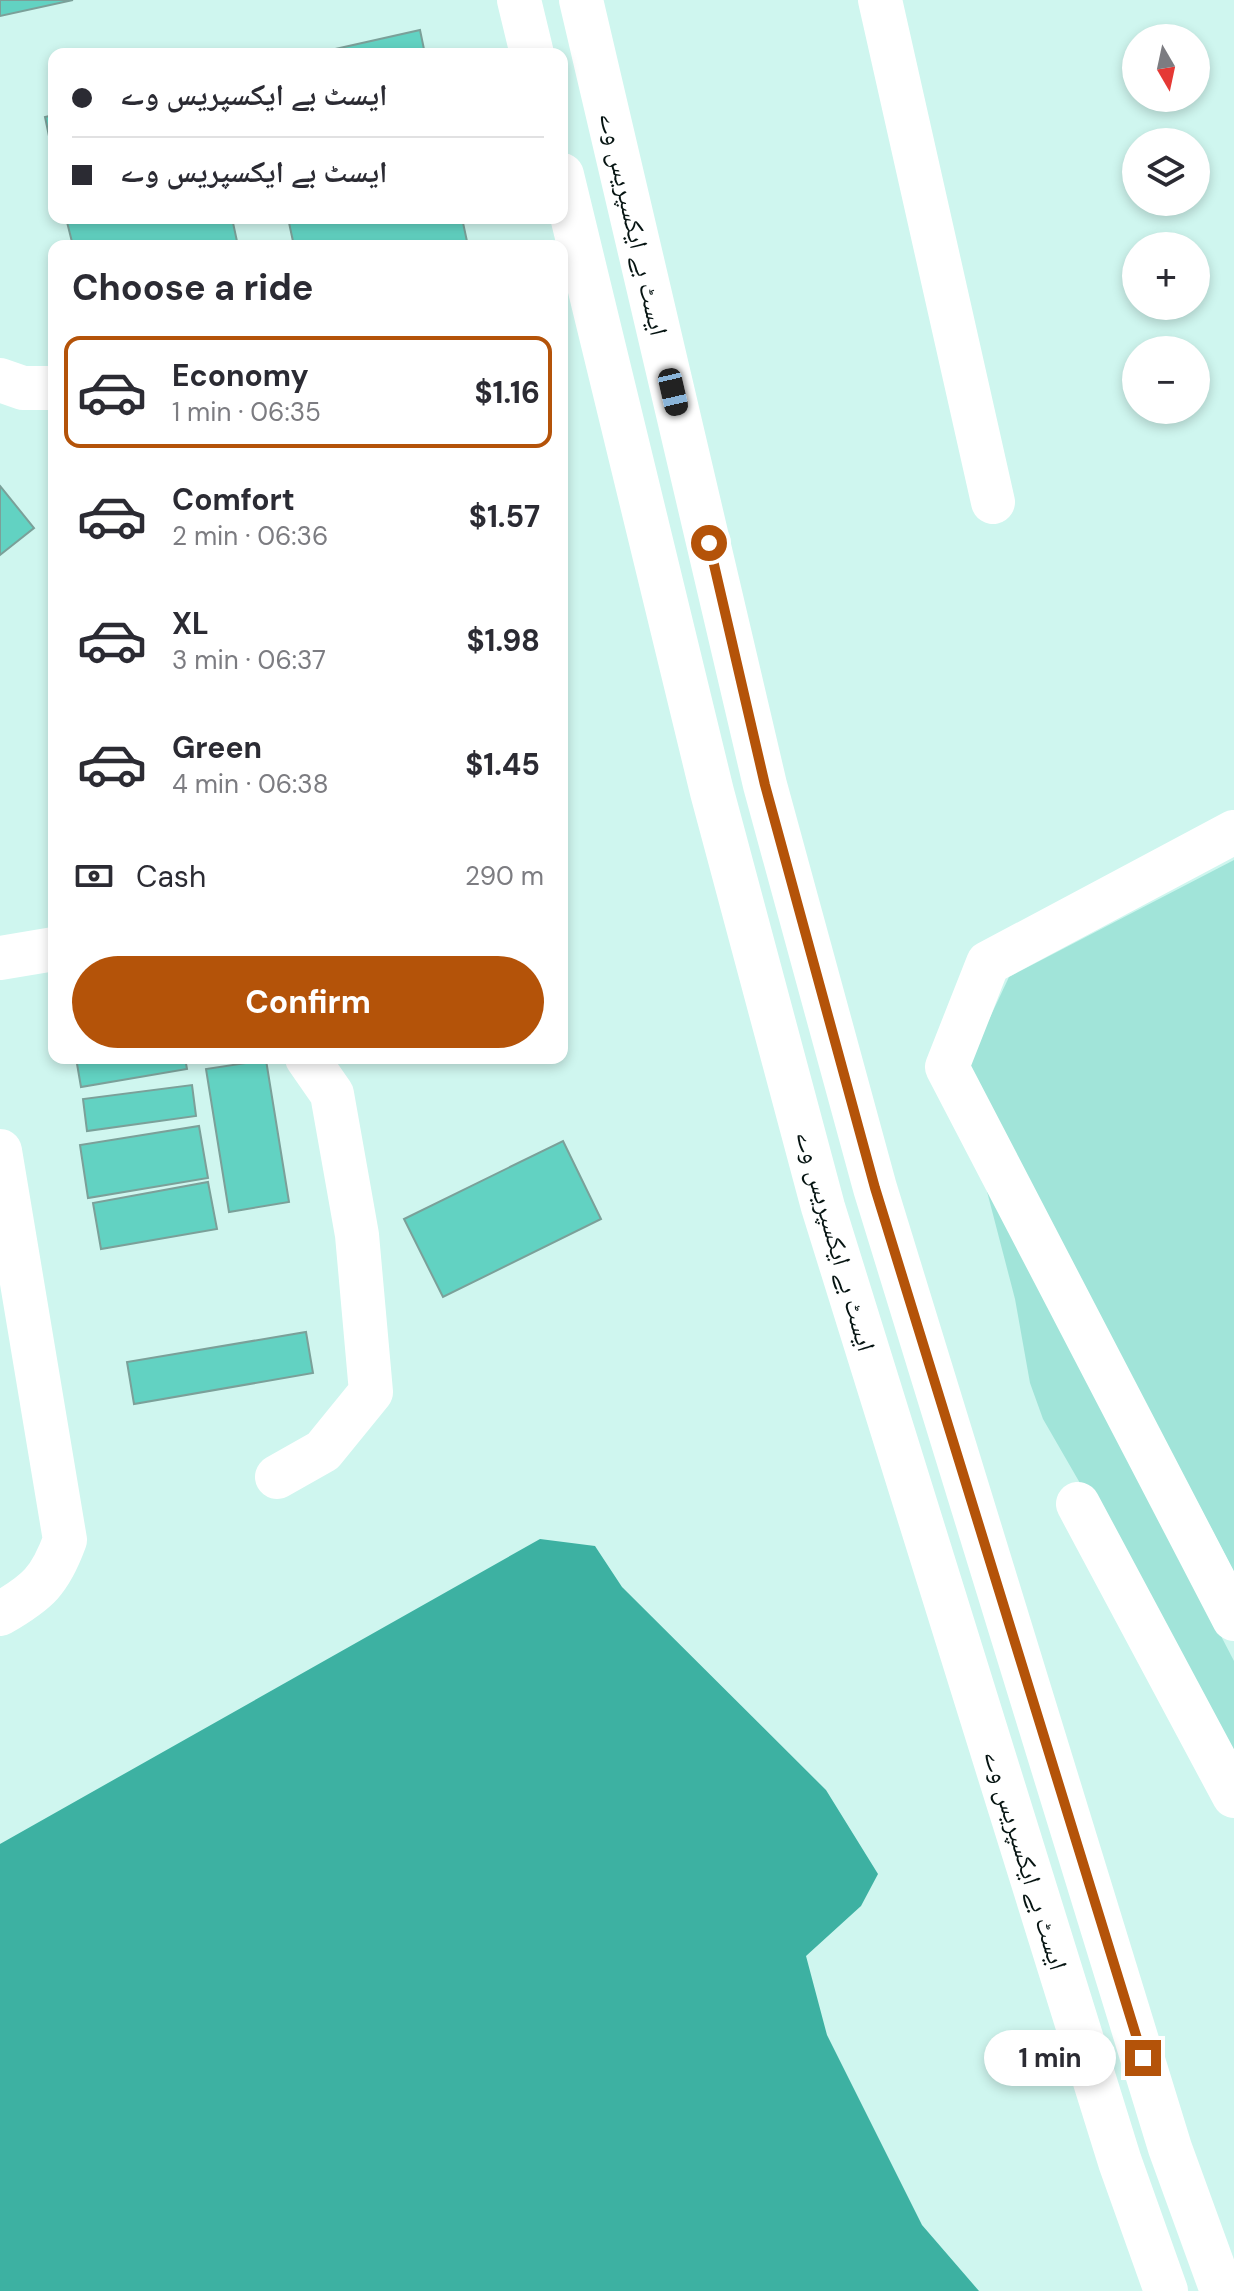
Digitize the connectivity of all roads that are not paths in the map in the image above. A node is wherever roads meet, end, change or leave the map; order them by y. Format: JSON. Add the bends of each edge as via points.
{"nodes":[{"id":1,"x":519,"y":0,"type":"edge"},
{"id":2,"x":581,"y":0,"type":"edge"},
{"id":3,"x":880,"y":0,"type":"edge"},
{"id":4,"x":531,"y":48,"type":"edge"},
{"id":5,"x":568,"y":200,"type":"edge"},
{"id":6,"x":0,"y":380,"type":"edge"},
{"id":7,"x":48,"y":388,"type":"edge"},
{"id":8,"x":993,"y":502,"type":"dead end"},
{"id":9,"x":1234,"y":832,"type":"edge"},
{"id":10,"x":48,"y":950,"type":"edge"},
{"id":11,"x":0,"y":958,"type":"edge"},
{"id":12,"x":311,"y":1064,"type":"edge"},
{"id":13,"x":0,"y":1151,"type":"edge"},
{"id":14,"x":277,"y":1477,"type":"dead end"},
{"id":15,"x":1078,"y":1504,"type":"dead end"},
{"id":16,"x":0,"y":1614,"type":"edge"},
{"id":17,"x":1234,"y":1619,"type":"edge"},
{"id":18,"x":1234,"y":1796,"type":"edge"},
{"id":19,"x":1166,"y":2291,"type":"edge"},
{"id":20,"x":1222,"y":2291,"type":"edge"}],
"edges":[{"from":1,"to":4,"type":"main road"},
{"from":2,"to":20,"type":"main road","name":"ایسٹ بے ایکسپریس وے","via":[[765,785],[875,1188],[1170,2148]]},
{"from":3,"to":8,"type":"main road"},
{"from":5,"to":19,"type":"main road","name":"ایسٹ بے ایکسپریس وے","via":[[712,792],[823,1207],[1120,2162]]},
{"from":6,"to":7,"type":"main road","via":[[23,388]]},
{"from":9,"to":17,"type":"main road","via":[[988,963],[947,1067]]},
{"from":10,"to":11,"type":"main road"},
{"from":12,"to":14,"type":"main road","via":[[332,1094],[357,1235],[371,1392],[323,1451]]},
{"from":13,"to":16,"type":"main road","via":[[65,1540],[53,1572],[33,1595]]},
{"from":15,"to":18,"type":"main road"}]}
